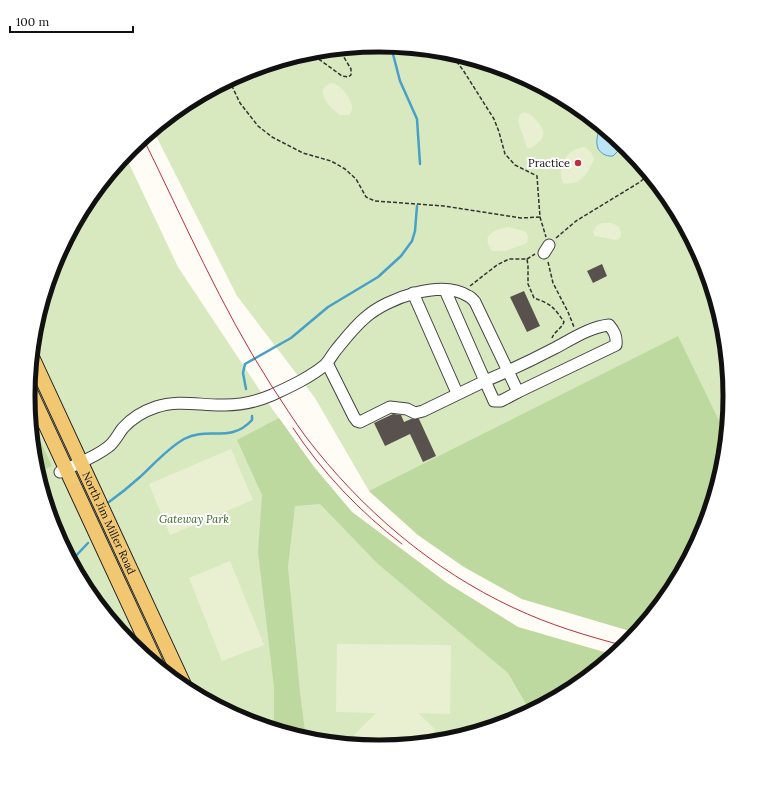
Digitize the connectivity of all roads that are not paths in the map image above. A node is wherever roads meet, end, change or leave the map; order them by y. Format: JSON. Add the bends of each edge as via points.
{"nodes":[{"id":1,"x":445,"y":290,"type":"junction"},
{"id":2,"x":413,"y":293,"type":"junction"},
{"id":3,"x":327,"y":363,"type":"junction"},
{"id":4,"x":37,"y":367,"type":"edge"},
{"id":5,"x":508,"y":372,"type":"junction"},
{"id":6,"x":485,"y":381,"type":"junction"},
{"id":7,"x":518,"y":392,"type":"junction"},
{"id":8,"x":457,"y":393,"type":"junction"},
{"id":9,"x":35,"y":403,"type":"edge"},
{"id":10,"x":82,"y":462,"type":"junction"},
{"id":11,"x":64,"y":471,"type":"junction"},
{"id":12,"x":152,"y":655,"type":"edge"},
{"id":13,"x":180,"y":676,"type":"edge"}],
"edges":[{"from":1,"to":2,"type":"lane"},
{"from":1,"to":5,"type":"lane","via":[[461,293],[475,302]]},
{"from":1,"to":6,"type":"lane"},
{"from":2,"to":3,"type":"lane","via":[[378,308],[366,317]]},
{"from":2,"to":8,"type":"lane"},
{"from":3,"to":8,"type":"lane","via":[[354,417],[360,422],[390,407],[407,409],[415,413],[423,411]]},
{"from":3,"to":10,"type":"lane","via":[[294,385],[247,403],[225,406],[191,403],[157,407],[133,419],[110,445]]},
{"from":4,"to":10,"type":"main road","name":"North Jim Miller Road"},
{"from":5,"to":6,"type":"lane"},
{"from":5,"to":7,"type":"lane"},
{"from":5,"to":7,"type":"lane","via":[[601,326],[609,325],[617,338],[616,345]]},
{"from":6,"to":7,"type":"lane","via":[[494,401],[501,401]]},
{"from":6,"to":8,"type":"lane"},
{"from":9,"to":11,"type":"main road","name":"North Jim Miller Road"},
{"from":10,"to":11,"type":"lane"},
{"from":10,"to":13,"type":"main road","name":"North Jim Miller Road"},
{"from":11,"to":12,"type":"main road","name":"North Jim Miller Road"}]}
